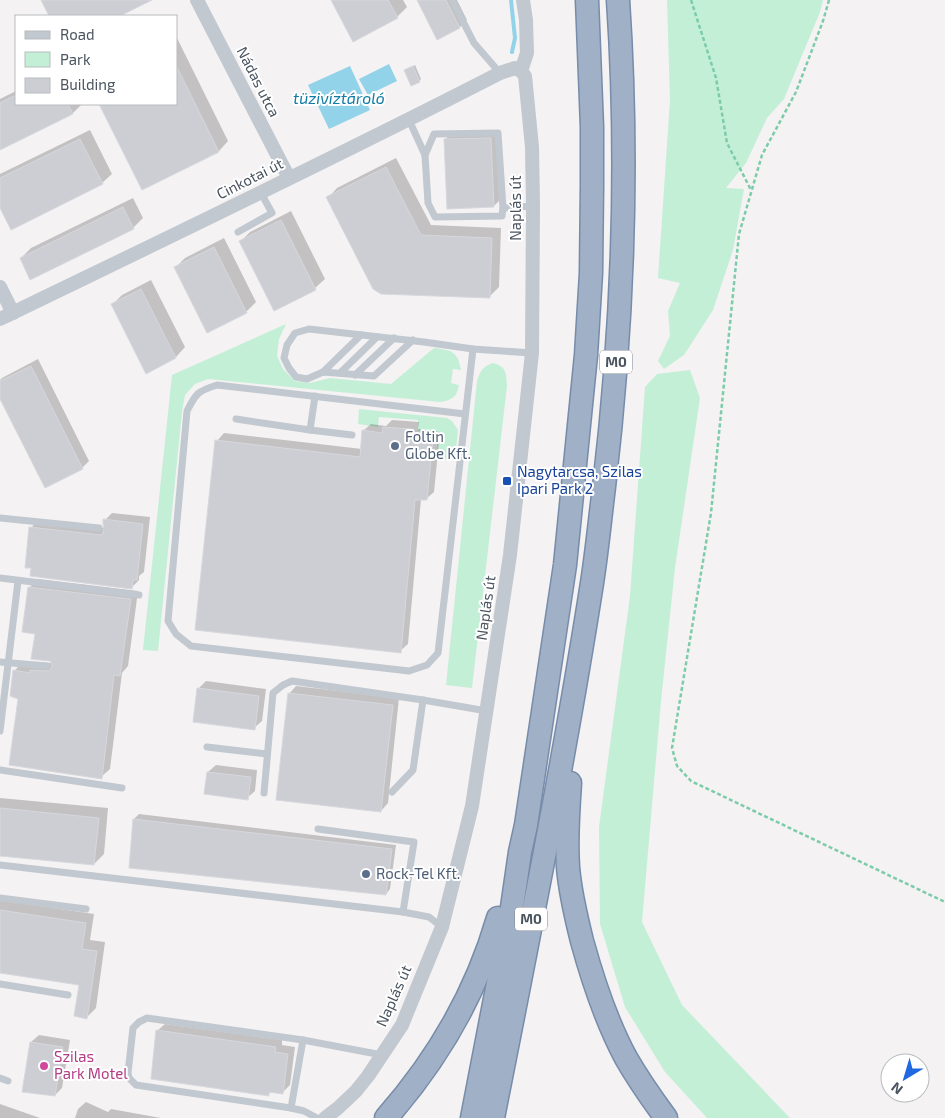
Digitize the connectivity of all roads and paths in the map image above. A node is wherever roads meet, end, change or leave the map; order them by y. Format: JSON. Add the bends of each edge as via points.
{"nodes":[{"id":1,"x":198,"y":0,"type":"edge"},
{"id":2,"x":452,"y":0,"type":"edge"},
{"id":3,"x":523,"y":0,"type":"edge"},
{"id":4,"x":587,"y":0,"type":"edge"},
{"id":5,"x":618,"y":0,"type":"edge"},
{"id":6,"x":691,"y":0,"type":"edge"},
{"id":7,"x":828,"y":0,"type":"edge"},
{"id":8,"x":518,"y":70,"type":"junction"},
{"id":9,"x":500,"y":73,"type":"junction"},
{"id":10,"x":408,"y":120,"type":"junction"},
{"id":11,"x":425,"y":155,"type":"junction"},
{"id":12,"x":289,"y":178,"type":"junction"},
{"id":13,"x":751,"y":191,"type":"junction"},
{"id":14,"x":261,"y":193,"type":"junction"},
{"id":15,"x":533,"y":206,"type":"junction"},
{"id":16,"x":503,"y":208,"type":"junction"},
{"id":17,"x":238,"y":232,"type":"dead end"},
{"id":18,"x":0,"y":287,"type":"edge"},
{"id":19,"x":13,"y":313,"type":"junction"},
{"id":20,"x":0,"y":319,"type":"edge"},
{"id":21,"x":361,"y":335,"type":"junction"},
{"id":22,"x":377,"y":337,"type":"junction"},
{"id":23,"x":394,"y":338,"type":"junction"},
{"id":24,"x":413,"y":340,"type":"junction"},
{"id":25,"x":473,"y":349,"type":"junction"},
{"id":26,"x":532,"y":353,"type":"junction"},
{"id":27,"x":323,"y":372,"type":"junction"},
{"id":28,"x":340,"y":373,"type":"junction"},
{"id":29,"x":355,"y":375,"type":"junction"},
{"id":30,"x":315,"y":396,"type":"junction"},
{"id":31,"x":466,"y":414,"type":"junction"},
{"id":32,"x":236,"y":419,"type":"dead end"},
{"id":33,"x":310,"y":430,"type":"junction"},
{"id":34,"x":352,"y":435,"type":"dead end"},
{"id":35,"x":0,"y":518,"type":"edge"},
{"id":36,"x":99,"y":528,"type":"dead end"},
{"id":37,"x":0,"y":578,"type":"edge"},
{"id":38,"x":18,"y":581,"type":"junction"},
{"id":39,"x":139,"y":595,"type":"dead end"},
{"id":40,"x":0,"y":662,"type":"edge"},
{"id":41,"x":9,"y":662,"type":"junction"},
{"id":42,"x":46,"y":666,"type":"dead end"},
{"id":43,"x":423,"y":700,"type":"junction"},
{"id":44,"x":487,"y":711,"type":"junction"},
{"id":45,"x":568,"y":720,"type":"junction"},
{"id":46,"x":0,"y":731,"type":"edge"},
{"id":47,"x":207,"y":747,"type":"dead end"},
{"id":48,"x":267,"y":754,"type":"junction"},
{"id":49,"x":0,"y":770,"type":"edge"},
{"id":50,"x":122,"y":788,"type":"dead end"},
{"id":51,"x":392,"y":792,"type":"dead end"},
{"id":52,"x":264,"y":793,"type":"dead end"},
{"id":53,"x":318,"y":829,"type":"dead end"},
{"id":54,"x":520,"y":852,"type":"junction"},
{"id":55,"x":0,"y":865,"type":"edge"},
{"id":56,"x":0,"y":898,"type":"edge"},
{"id":57,"x":945,"y":902,"type":"edge"},
{"id":58,"x":86,"y":909,"type":"dead end"},
{"id":59,"x":403,"y":912,"type":"junction"},
{"id":60,"x":442,"y":927,"type":"junction"},
{"id":61,"x":0,"y":984,"type":"edge"},
{"id":62,"x":68,"y":995,"type":"dead end"},
{"id":63,"x":303,"y":1040,"type":"junction"},
{"id":64,"x":382,"y":1055,"type":"junction"},
{"id":65,"x":0,"y":1078,"type":"edge"},
{"id":66,"x":8,"y":1081,"type":"dead end"},
{"id":67,"x":291,"y":1108,"type":"junction"},
{"id":68,"x":317,"y":1118,"type":"edge"},
{"id":69,"x":325,"y":1118,"type":"edge"},
{"id":70,"x":386,"y":1118,"type":"edge"},
{"id":71,"x":472,"y":1118,"type":"edge"},
{"id":72,"x":493,"y":1118,"type":"edge"},
{"id":73,"x":666,"y":1118,"type":"edge"}],
"edges":[{"from":1,"to":12,"type":"street","name":"Nádas utca"},
{"from":2,"to":9,"type":"lane","via":[[474,42]]},
{"from":3,"to":8,"type":"street","via":[[527,53]]},
{"from":4,"to":54,"type":"highway","number":"M0","via":[[592,186],[586,355],[565,565]]},
{"from":5,"to":45,"type":"highway","number":"M0","via":[[624,197],[612,421],[592,580]]},
{"from":6,"to":13,"type":"path","via":[[716,78],[727,144]]},
{"from":7,"to":13,"type":"path","via":[[796,92],[762,155]]},
{"from":8,"to":9,"type":"street","name":"Cinkotai út"},
{"from":8,"to":15,"type":"street","name":"Naplás út","via":[[525,76]]},
{"from":9,"to":10,"type":"street","name":"Cinkotai út"},
{"from":10,"to":11,"type":"lane"},
{"from":10,"to":12,"type":"street","name":"Cinkotai út"},
{"from":11,"to":16,"type":"lane","via":[[428,203],[435,217],[502,216]]},
{"from":11,"to":16,"type":"lane","via":[[434,134],[498,133]]},
{"from":12,"to":14,"type":"street","name":"Cinkotai út"},
{"from":13,"to":57,"type":"path","via":[[739,234],[711,512],[672,748],[677,766],[691,781]]},
{"from":14,"to":17,"type":"lane","via":[[272,214]]},
{"from":14,"to":19,"type":"street","name":"Cinkotai út"},
{"from":15,"to":16,"type":"lane"},
{"from":15,"to":26,"type":"street","name":"Naplás út"},
{"from":18,"to":19,"type":"street"},
{"from":19,"to":20,"type":"street","name":"Cinkotai út"},
{"from":21,"to":22,"type":"lane"},
{"from":21,"to":27,"type":"lane"},
{"from":21,"to":27,"type":"lane","via":[[309,329],[295,333],[284,358],[289,368],[296,377],[307,380]]},
{"from":22,"to":23,"type":"lane"},
{"from":22,"to":28,"type":"lane"},
{"from":23,"to":24,"type":"lane"},
{"from":23,"to":29,"type":"lane"},
{"from":24,"to":25,"type":"lane"},
{"from":24,"to":29,"type":"lane","via":[[374,376]]},
{"from":25,"to":26,"type":"lane"},
{"from":25,"to":31,"type":"lane"},
{"from":26,"to":44,"type":"street","name":"Naplás út","via":[[510,555]]},
{"from":27,"to":28,"type":"lane"},
{"from":28,"to":29,"type":"lane"},
{"from":30,"to":31,"type":"lane"},
{"from":30,"to":31,"type":"lane","via":[[217,385],[202,389],[187,411],[168,621],[176,634],[191,646],[409,671],[427,665],[438,653]]},
{"from":30,"to":33,"type":"lane"},
{"from":32,"to":33,"type":"lane"},
{"from":33,"to":34,"type":"lane"},
{"from":35,"to":36,"type":"lane"},
{"from":37,"to":38,"type":"lane"},
{"from":38,"to":39,"type":"lane"},
{"from":38,"to":41,"type":"lane"},
{"from":40,"to":41,"type":"lane"},
{"from":41,"to":42,"type":"lane"},
{"from":41,"to":46,"type":"lane"},
{"from":43,"to":44,"type":"lane"},
{"from":43,"to":48,"type":"lane","via":[[292,681],[273,693]]},
{"from":43,"to":51,"type":"lane","via":[[414,770]]},
{"from":44,"to":60,"type":"street","name":"Naplás út","via":[[472,806]]},
{"from":45,"to":72,"type":"highway","number":"M0"},
{"from":45,"to":73,"type":"highway","via":[[572,756],[568,866],[574,910],[610,1024],[649,1095]]},
{"from":47,"to":48,"type":"lane"},
{"from":48,"to":52,"type":"lane"},
{"from":49,"to":50,"type":"lane"},
{"from":53,"to":59,"type":"lane","via":[[414,842]]},
{"from":54,"to":70,"type":"highway","via":[[473,987],[445,1040]]},
{"from":54,"to":71,"type":"highway","number":"M0"},
{"from":55,"to":59,"type":"lane"},
{"from":56,"to":58,"type":"lane"},
{"from":59,"to":60,"type":"lane","via":[[429,917]]},
{"from":60,"to":64,"type":"street","name":"Naplás út","via":[[402,1025]]},
{"from":61,"to":62,"type":"lane"},
{"from":63,"to":64,"type":"lane"},
{"from":63,"to":67,"type":"lane"},
{"from":63,"to":67,"type":"lane","via":[[147,1018],[133,1028],[128,1072],[136,1085]]},
{"from":64,"to":69,"type":"street","name":"Naplás út","via":[[356,1091]]},
{"from":65,"to":66,"type":"lane"},
{"from":67,"to":68,"type":"lane"}]}
